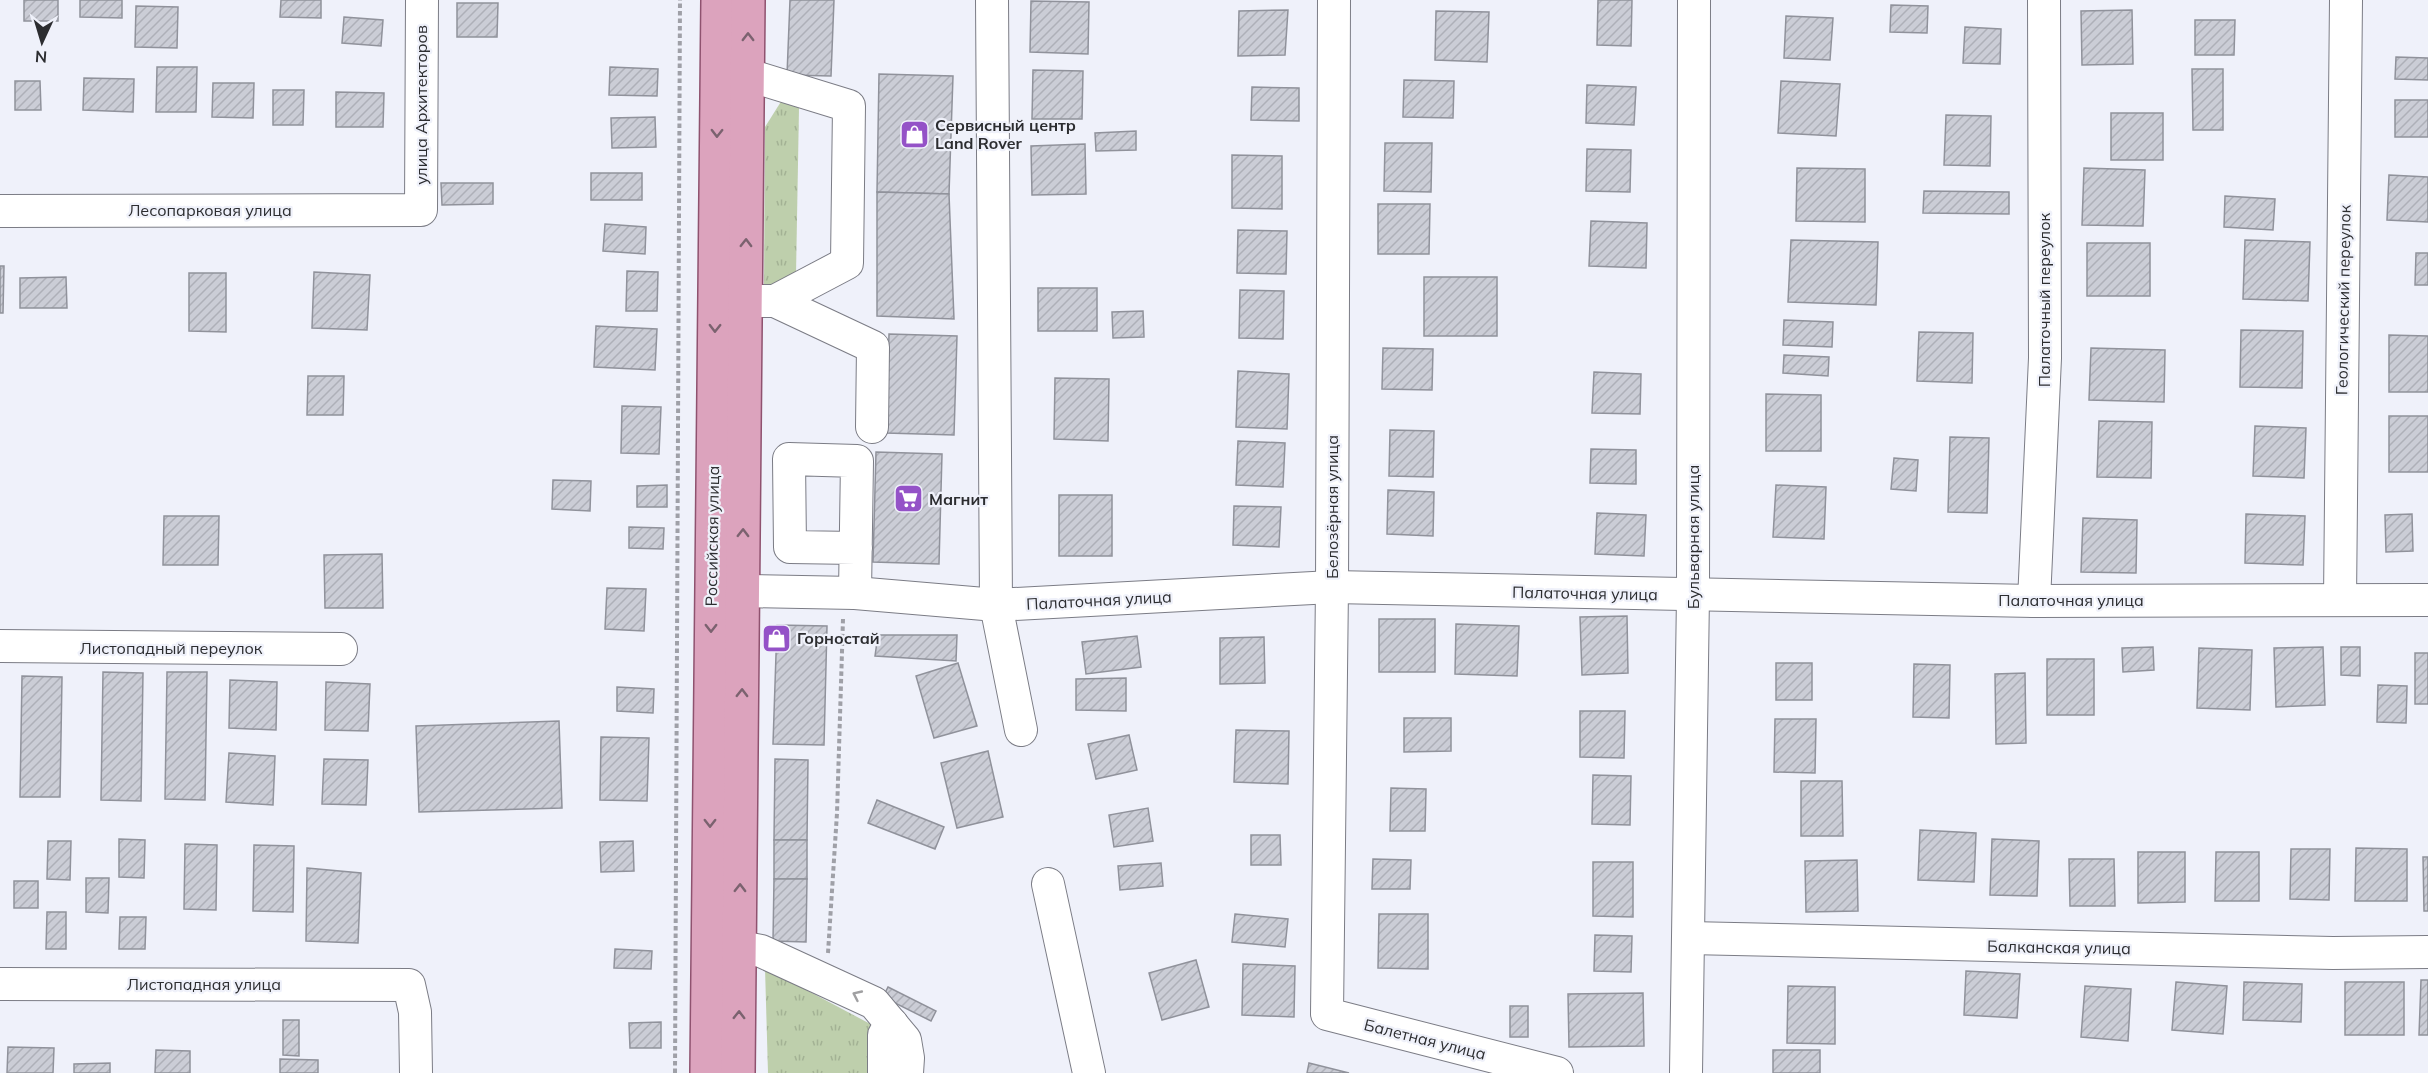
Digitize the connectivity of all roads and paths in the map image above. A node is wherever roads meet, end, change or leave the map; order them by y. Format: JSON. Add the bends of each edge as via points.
{"nodes":[{"id":1,"x":422,"y":0,"type":"edge"},
{"id":2,"x":680,"y":0,"type":"edge"},
{"id":3,"x":718,"y":0,"type":"edge"},
{"id":4,"x":748,"y":0,"type":"edge"},
{"id":5,"x":992,"y":0,"type":"edge"},
{"id":6,"x":1334,"y":0,"type":"edge"},
{"id":7,"x":1694,"y":0,"type":"edge"},
{"id":8,"x":2044,"y":0,"type":"edge"},
{"id":9,"x":2346,"y":0,"type":"edge"},
{"id":10,"x":748,"y":75,"type":"junction"},
{"id":11,"x":421,"y":210,"type":"joint"},
{"id":12,"x":0,"y":211,"type":"edge"},
{"id":13,"x":760,"y":301,"type":"junction"},
{"id":14,"x":872,"y":427,"type":"dead end"},
{"id":15,"x":856,"y":548,"type":"dead end"},
{"id":16,"x":1332,"y":587,"type":"junction"},
{"id":17,"x":727,"y":591,"type":"junction"},
{"id":18,"x":849,"y":593,"type":"junction"},
{"id":19,"x":1693,"y":595,"type":"junction"},
{"id":20,"x":2340,"y":600,"type":"junction"},
{"id":21,"x":2428,"y":600,"type":"edge"},
{"id":22,"x":2034,"y":601,"type":"junction"},
{"id":23,"x":996,"y":606,"type":"junction"},
{"id":24,"x":0,"y":646,"type":"edge"},
{"id":25,"x":341,"y":649,"type":"dead end"},
{"id":26,"x":1021,"y":730,"type":"dead end"},
{"id":27,"x":1048,"y":884,"type":"dead end"},
{"id":28,"x":1689,"y":938,"type":"junction"},
{"id":29,"x":740,"y":946,"type":"junction"},
{"id":30,"x":2428,"y":952,"type":"edge"},
{"id":31,"x":826,"y":981,"type":"junction"},
{"id":32,"x":0,"y":984,"type":"edge"},
{"id":33,"x":1327,"y":1014,"type":"joint"},
{"id":34,"x":892,"y":1024,"type":"junction"},
{"id":35,"x":416,"y":1073,"type":"edge"},
{"id":36,"x":675,"y":1073,"type":"edge"},
{"id":37,"x":707,"y":1073,"type":"edge"},
{"id":38,"x":738,"y":1073,"type":"edge"},
{"id":39,"x":884,"y":1073,"type":"edge"},
{"id":40,"x":908,"y":1073,"type":"edge"},
{"id":41,"x":1089,"y":1073,"type":"edge"},
{"id":42,"x":1557,"y":1073,"type":"edge"},
{"id":43,"x":1686,"y":1073,"type":"edge"}],
"edges":[{"from":1,"to":11,"type":"street","name":"улица Архитекторов"},
{"from":2,"to":36,"type":"path"},
{"from":3,"to":17,"type":"main road","name":"Российская улица","one_way":true},
{"from":10,"to":4,"type":"main road","name":"Российская улица","one_way":true},
{"from":5,"to":23,"type":"street"},
{"from":6,"to":16,"type":"street","name":"Белозёрная улица"},
{"from":7,"to":19,"type":"street","name":"Бульварная улица"},
{"from":8,"to":22,"type":"street","name":"Палаточный переулок","via":[[2045,358]]},
{"from":9,"to":20,"type":"street","name":"Геологический переулок"},
{"from":13,"to":10,"type":"main road","name":"Российская улица","one_way":true},
{"from":10,"to":13,"type":"street","via":[[849,106],[847,263]]},
{"from":11,"to":12,"type":"street","name":"Лесопарковая улица"},
{"from":13,"to":14,"type":"street","via":[[873,347]]},
{"from":17,"to":13,"type":"main road","name":"Российская улица","one_way":true},
{"from":15,"to":18,"type":"street"},
{"from":16,"to":19,"type":"street","name":"Палаточная улица"},
{"from":16,"to":23,"type":"street","name":"Палаточная улица"},
{"from":16,"to":33,"type":"street","name":"Белозёрная улица"},
{"from":17,"to":18,"type":"street","name":"Палаточная улица"},
{"from":29,"to":17,"type":"main road","name":"Российская улица","one_way":true},
{"from":17,"to":37,"type":"main road","name":"Российская улица","one_way":true},
{"from":18,"to":23,"type":"street","name":"Палаточная улица"},
{"from":18,"to":31,"type":"path"},
{"from":19,"to":22,"type":"street","name":"Палаточная улица"},
{"from":19,"to":28,"type":"street","name":"Бульварная улица"},
{"from":20,"to":21,"type":"street","name":"Палаточная улица"},
{"from":20,"to":22,"type":"street","name":"Палаточная улица"},
{"from":23,"to":26,"type":"street"},
{"from":24,"to":25,"type":"street","name":"Листопадный переулок"},
{"from":27,"to":41,"type":"street"},
{"from":28,"to":30,"type":"street","name":"Балканская улица"},
{"from":28,"to":43,"type":"street","name":"Бульварная улица"},
{"from":29,"to":31,"type":"street","via":[[761,951]]},
{"from":38,"to":29,"type":"main road","name":"Российская улица","one_way":true},
{"from":34,"to":31,"type":"street","one_way":true,"via":[[874,1003]]},
{"from":32,"to":35,"type":"street","name":"Листопадная улица","via":[[409,985],[415,1012]]},
{"from":33,"to":42,"type":"street","name":"Балетная улица"},
{"from":34,"to":39,"type":"street","via":[[884,1035]]},
{"from":34,"to":40,"type":"street","via":[[905,1040]]}]}
